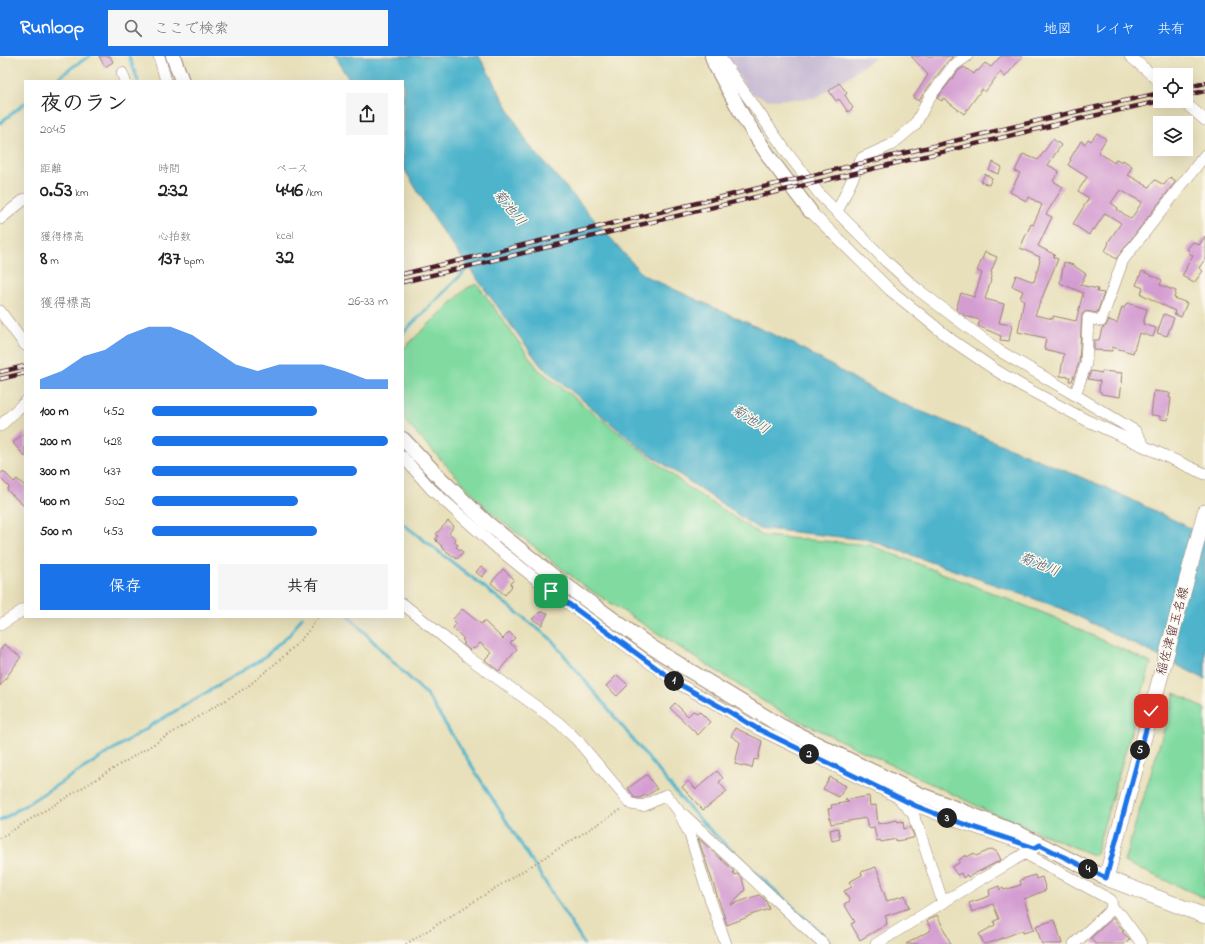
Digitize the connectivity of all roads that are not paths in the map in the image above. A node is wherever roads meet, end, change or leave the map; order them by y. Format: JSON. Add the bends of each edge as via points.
{"nodes":[{"id":1,"x":159,"y":56,"type":"edge"},
{"id":2,"x":173,"y":56,"type":"edge"},
{"id":3,"x":712,"y":56,"type":"edge"},
{"id":4,"x":719,"y":56,"type":"edge"},
{"id":5,"x":967,"y":56,"type":"edge"},
{"id":6,"x":1130,"y":56,"type":"edge"},
{"id":7,"x":1153,"y":76,"type":"edge"},
{"id":8,"x":166,"y":80,"type":"edge"},
{"id":9,"x":182,"y":80,"type":"edge"},
{"id":10,"x":1190,"y":108,"type":"edge"},
{"id":11,"x":1205,"y":120,"type":"edge"},
{"id":12,"x":1205,"y":155,"type":"edge"},
{"id":13,"x":24,"y":200,"type":"edge"},
{"id":14,"x":810,"y":211,"type":"joint"},
{"id":15,"x":837,"y":212,"type":"junction"},
{"id":16,"x":0,"y":219,"type":"edge"},
{"id":17,"x":0,"y":311,"type":"edge"},
{"id":18,"x":24,"y":344,"type":"edge"},
{"id":19,"x":1076,"y":395,"type":"junction"},
{"id":20,"x":23,"y":409,"type":"edge"},
{"id":21,"x":0,"y":426,"type":"edge"},
{"id":22,"x":404,"y":440,"type":"edge"},
{"id":23,"x":1145,"y":447,"type":"junction"},
{"id":24,"x":404,"y":458,"type":"edge"},
{"id":25,"x":1205,"y":474,"type":"edge"},
{"id":26,"x":1205,"y":512,"type":"edge"},
{"id":27,"x":404,"y":605,"type":"edge"},
{"id":28,"x":24,"y":610,"type":"edge"},
{"id":29,"x":0,"y":625,"type":"edge"},
{"id":30,"x":897,"y":797,"type":"junction"},
{"id":31,"x":678,"y":810,"type":"junction"},
{"id":32,"x":1033,"y":849,"type":"junction"},
{"id":33,"x":1106,"y":878,"type":"junction"},
{"id":34,"x":943,"y":903,"type":"junction"},
{"id":35,"x":1112,"y":909,"type":"junction"},
{"id":36,"x":1205,"y":916,"type":"edge"},
{"id":37,"x":726,"y":944,"type":"edge"},
{"id":38,"x":823,"y":944,"type":"edge"},
{"id":39,"x":876,"y":944,"type":"edge"},
{"id":40,"x":1074,"y":944,"type":"edge"},
{"id":41,"x":1142,"y":944,"type":"edge"}],
"edges":[{"from":1,"to":8,"type":"street"},
{"from":2,"to":9,"type":"street"},
{"from":3,"to":14,"type":"street","via":[[744,118],[772,161]]},
{"from":4,"to":15,"type":"street","via":[[788,154]]},
{"from":5,"to":15,"type":"street","via":[[954,65],[934,92],[915,125],[892,145],[862,158]]},
{"from":6,"to":7,"type":"street"},
{"from":10,"to":11,"type":"street"},
{"from":12,"to":19,"type":"street","via":[[1124,260],[1101,321],[1088,318],[1086,364]]},
{"from":13,"to":16,"type":"street"},
{"from":14,"to":23,"type":"street","via":[[890,290],[953,341],[1024,387],[1086,420]]},
{"from":15,"to":19,"type":"street","via":[[917,289],[960,322],[998,350]]},
{"from":17,"to":18,"type":"street"},
{"from":19,"to":23,"type":"street","via":[[1135,431]]},
{"from":20,"to":21,"type":"street"},
{"from":22,"to":32,"type":"street","via":[[486,522],[553,576],[650,646],[781,726],[920,794],[1018,833]]},
{"from":23,"to":25,"type":"street"},
{"from":24,"to":30,"type":"street","via":[[431,489],[497,548],[564,601],[677,683],[756,728]]},
{"from":26,"to":33,"type":"main road","name":"稲佐津留玉名線"},
{"from":27,"to":31,"type":"street","via":[[468,657],[559,723],[577,740],[631,804],[643,806],[666,795]]},
{"from":28,"to":29,"type":"street"},
{"from":30,"to":32,"type":"street"},
{"from":30,"to":34,"type":"street","via":[[914,816]]},
{"from":31,"to":37,"type":"street","via":[[690,835]]},
{"from":31,"to":38,"type":"street"},
{"from":32,"to":33,"type":"street"},
{"from":32,"to":34,"type":"street"},
{"from":32,"to":35,"type":"street","via":[[1111,900]]},
{"from":33,"to":36,"type":"main road"},
{"from":34,"to":39,"type":"street"},
{"from":35,"to":40,"type":"street"},
{"from":35,"to":41,"type":"street","via":[[1121,916]]}]}
